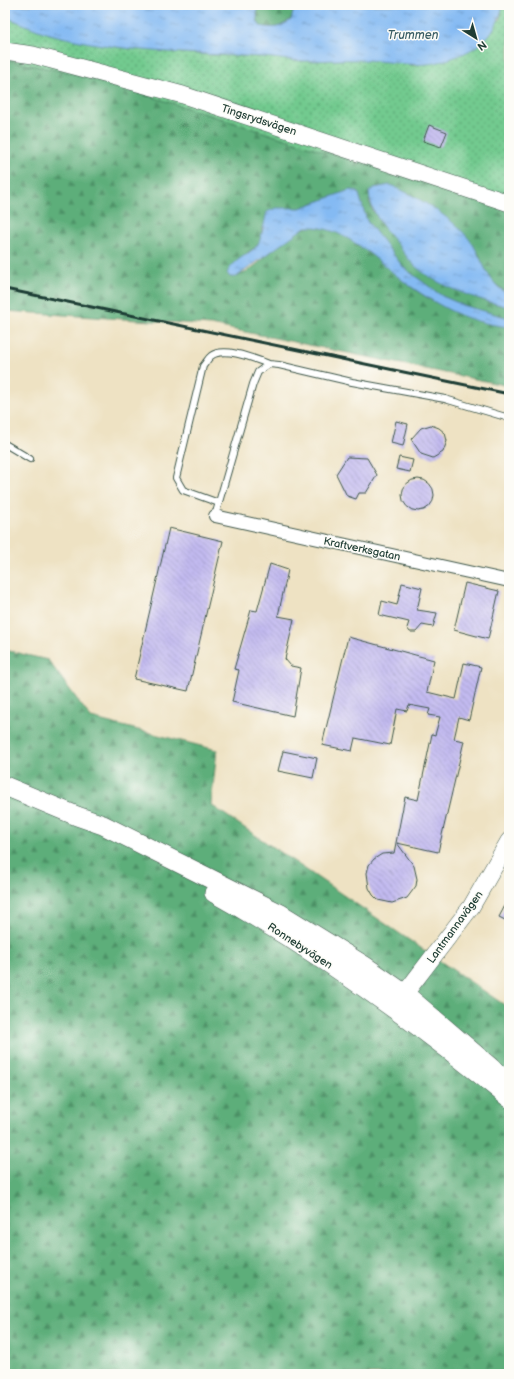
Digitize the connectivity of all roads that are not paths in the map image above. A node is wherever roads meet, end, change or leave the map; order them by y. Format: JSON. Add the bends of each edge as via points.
{"nodes":[{"id":1,"x":5,"y":51,"type":"edge"},
{"id":2,"x":509,"y":202,"type":"edge"},
{"id":3,"x":268,"y":364,"type":"junction"},
{"id":4,"x":509,"y":418,"type":"edge"},
{"id":5,"x":5,"y":444,"type":"edge"},
{"id":6,"x":30,"y":459,"type":"dead end"},
{"id":7,"x":219,"y":503,"type":"junction"},
{"id":8,"x":215,"y":516,"type":"joint"},
{"id":9,"x":509,"y":581,"type":"edge"},
{"id":10,"x":5,"y":786,"type":"edge"},
{"id":11,"x":77,"y":816,"type":"junction"},
{"id":12,"x":509,"y":841,"type":"edge"},
{"id":13,"x":405,"y":994,"type":"junction"},
{"id":14,"x":394,"y":1009,"type":"junction"},
{"id":15,"x":509,"y":1083,"type":"edge"},
{"id":16,"x":509,"y":1098,"type":"edge"}],
"edges":[{"from":1,"to":2,"type":"street","name":"Tingsrydsvägen","via":[[33,55],[183,95]]},
{"from":3,"to":4,"type":"lane","via":[[446,399]]},
{"from":3,"to":7,"type":"lane","via":[[258,372],[253,384]]},
{"from":3,"to":7,"type":"lane","via":[[240,354],[223,352],[212,355],[203,366],[176,478],[183,490]]},
{"from":5,"to":6,"type":"lane"},
{"from":7,"to":8,"type":"lane"},
{"from":8,"to":9,"type":"street","name":"Kraftverksgatan"},
{"from":10,"to":11,"type":"main road","name":"Ronnebyvägen"},
{"from":11,"to":13,"type":"main road","name":"Ronnebyvägen","via":[[103,824],[281,914]]},
{"from":11,"to":14,"type":"main road","name":"Ronnebyvägen","via":[[99,831],[232,903]]},
{"from":12,"to":13,"type":"street","name":"Lantmannavägen","via":[[471,907]]},
{"from":13,"to":14,"type":"street","name":"Lantmannavägen"},
{"from":13,"to":15,"type":"main road","name":"Ronnebyvägen"},
{"from":14,"to":16,"type":"main road","name":"Ronnebyvägen"}]}
